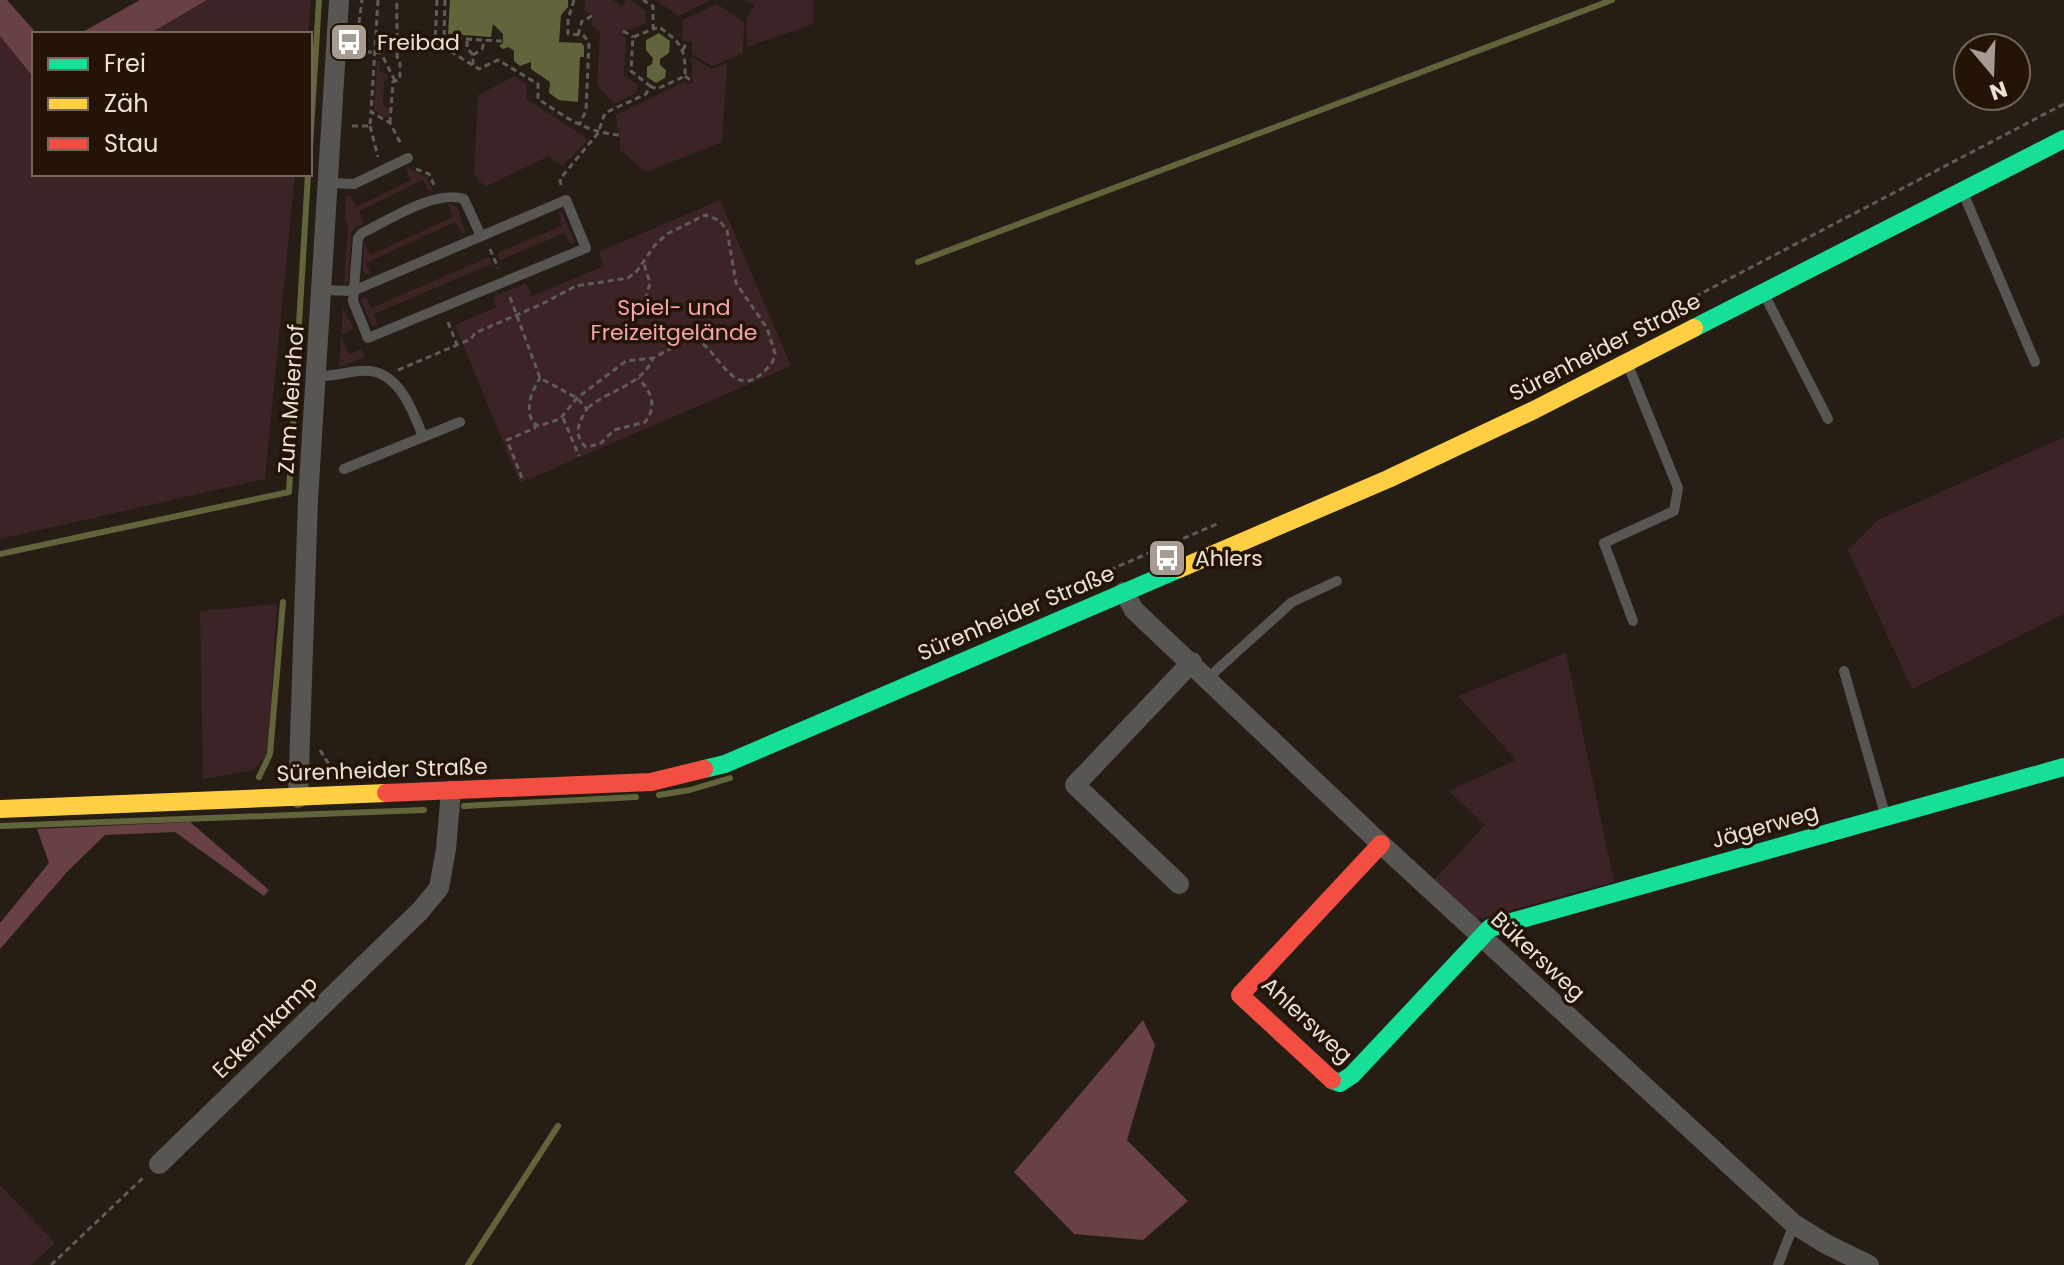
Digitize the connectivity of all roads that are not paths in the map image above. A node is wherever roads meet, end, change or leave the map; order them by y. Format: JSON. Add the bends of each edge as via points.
{"nodes":[{"id":1,"x":340,"y":1,"type":"edge"},
{"id":2,"x":2064,"y":139,"type":"edge"},
{"id":3,"x":408,"y":158,"type":"road end"},
{"id":4,"x":329,"y":183,"type":"junction"},
{"id":5,"x":1962,"y":192,"type":"junction"},
{"id":6,"x":481,"y":236,"type":"junction"},
{"id":7,"x":322,"y":290,"type":"junction"},
{"id":8,"x":353,"y":291,"type":"junction"},
{"id":9,"x":1764,"y":293,"type":"junction"},
{"id":10,"x":2035,"y":362,"type":"dead end"},
{"id":11,"x":1627,"y":363,"type":"junction"},
{"id":12,"x":316,"y":376,"type":"junction"},
{"id":13,"x":1828,"y":419,"type":"dead end"},
{"id":14,"x":460,"y":422,"type":"dead end"},
{"id":15,"x":423,"y":437,"type":"junction"},
{"id":16,"x":344,"y":469,"type":"dead end"},
{"id":17,"x":1337,"y":581,"type":"dead end"},
{"id":18,"x":1124,"y":592,"type":"junction"},
{"id":19,"x":1633,"y":621,"type":"dead end"},
{"id":20,"x":1192,"y":662,"type":"junction"},
{"id":21,"x":1844,"y":671,"type":"dead end"},
{"id":22,"x":1208,"y":678,"type":"junction"},
{"id":23,"x":2064,"y":767,"type":"edge"},
{"id":24,"x":451,"y":791,"type":"junction"},
{"id":25,"x":298,"y":798,"type":"junction"},
{"id":26,"x":0,"y":809,"type":"edge"},
{"id":27,"x":1886,"y":816,"type":"junction"},
{"id":28,"x":1381,"y":844,"type":"junction"},
{"id":29,"x":1179,"y":884,"type":"dead end"},
{"id":30,"x":1482,"y":937,"type":"junction"},
{"id":31,"x":159,"y":1164,"type":"road end"},
{"id":32,"x":1794,"y":1224,"type":"junction"},
{"id":33,"x":1778,"y":1265,"type":"edge"},
{"id":34,"x":1869,"y":1265,"type":"edge"}],
"edges":[{"from":1,"to":4,"type":"street","name":"Zum Meierhof"},
{"from":2,"to":5,"type":"main road","name":"Sürenheider Straße"},
{"from":3,"to":4,"type":"lane","via":[[354,184]]},
{"from":4,"to":7,"type":"street","name":"Zum Meierhof"},
{"from":5,"to":9,"type":"main road","name":"Sürenheider Straße"},
{"from":5,"to":10,"type":"lane"},
{"from":6,"to":8,"type":"lane"},
{"from":6,"to":8,"type":"lane","via":[[464,199],[439,196],[362,233]]},
{"from":6,"to":8,"type":"lane","via":[[566,200],[586,248],[368,338]]},
{"from":7,"to":8,"type":"lane"},
{"from":7,"to":12,"type":"street","name":"Zum Meierhof"},
{"from":9,"to":11,"type":"main road","name":"Sürenheider Straße"},
{"from":9,"to":13,"type":"lane"},
{"from":11,"to":18,"type":"main road","name":"Sürenheider Straße","via":[[1388,479]]},
{"from":11,"to":19,"type":"lane","via":[[1678,488],[1674,511],[1604,543]]},
{"from":12,"to":15,"type":"lane","via":[[361,371],[384,376],[407,396]]},
{"from":12,"to":25,"type":"street","name":"Zum Meierhof"},
{"from":14,"to":15,"type":"lane"},
{"from":15,"to":16,"type":"lane"},
{"from":17,"to":22,"type":"lane","via":[[1292,602]]},
{"from":18,"to":20,"type":"street","name":"Bükersweg","via":[[1134,610]]},
{"from":18,"to":24,"type":"main road","name":"Sürenheider Straße","via":[[725,764],[651,782]]},
{"from":20,"to":22,"type":"street","name":"Bükersweg"},
{"from":20,"to":29,"type":"street","via":[[1075,785]]},
{"from":21,"to":27,"type":"lane"},
{"from":22,"to":28,"type":"street","name":"Bükersweg"},
{"from":23,"to":27,"type":"main road","name":"Jägerweg"},
{"from":24,"to":25,"type":"main road","name":"Sürenheider Straße"},
{"from":24,"to":31,"type":"street","name":"Eckernkamp","via":[[439,888]]},
{"from":25,"to":26,"type":"main road","name":"Sürenheider Straße"},
{"from":27,"to":30,"type":"main road","name":"Jägerweg","via":[[1490,928]]},
{"from":28,"to":30,"type":"street","name":"Bükersweg"},
{"from":28,"to":30,"type":"main road","name":"Ahlersweg","via":[[1240,995],[1330,1079],[1340,1083],[1352,1075]]},
{"from":30,"to":32,"type":"street","name":"Bükersweg"},
{"from":32,"to":33,"type":"lane"},
{"from":32,"to":34,"type":"street","name":"Bükersweg"}]}
